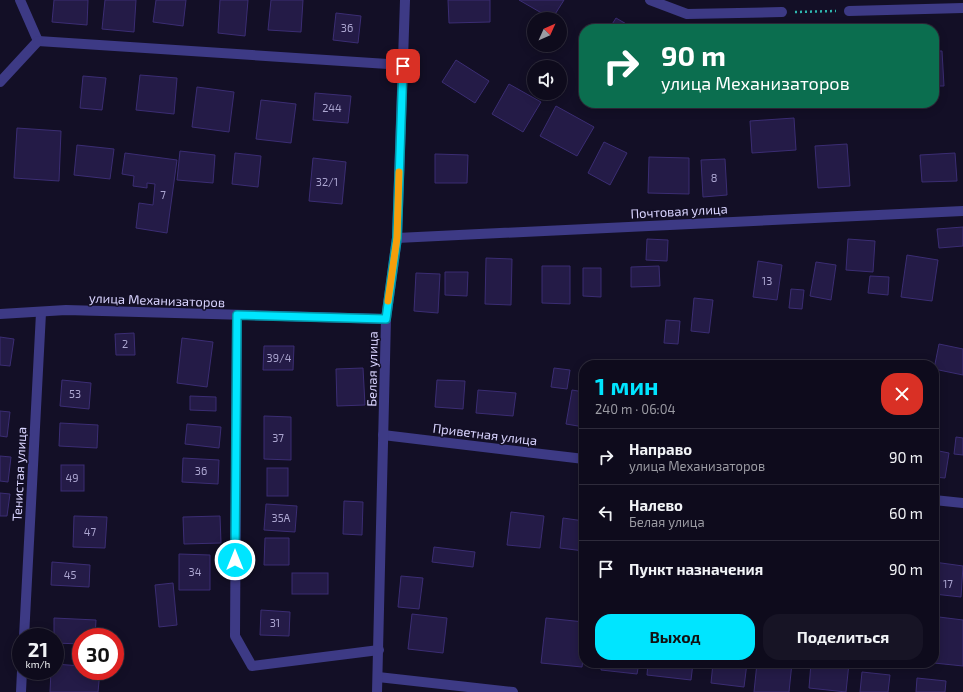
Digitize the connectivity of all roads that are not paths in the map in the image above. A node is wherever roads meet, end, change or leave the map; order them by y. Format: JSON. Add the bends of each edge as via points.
{"nodes":[{"id":1,"x":20,"y":0,"type":"edge"},
{"id":2,"x":405,"y":0,"type":"edge"},
{"id":3,"x":650,"y":0,"type":"edge"},
{"id":4,"x":963,"y":8,"type":"edge"},
{"id":5,"x":849,"y":11,"type":"road end"},
{"id":6,"x":782,"y":12,"type":"road end"},
{"id":7,"x":38,"y":41,"type":"junction"},
{"id":8,"x":403,"y":66,"type":"junction"},
{"id":9,"x":0,"y":82,"type":"edge"},
{"id":10,"x":963,"y":211,"type":"edge"},
{"id":11,"x":397,"y":238,"type":"junction"},
{"id":12,"x":41,"y":313,"type":"junction"},
{"id":13,"x":0,"y":314,"type":"edge"},
{"id":14,"x":237,"y":315,"type":"junction"},
{"id":15,"x":386,"y":319,"type":"junction"},
{"id":16,"x":384,"y":435,"type":"junction"},
{"id":17,"x":579,"y":458,"type":"edge"},
{"id":18,"x":939,"y":501,"type":"edge"},
{"id":19,"x":963,"y":504,"type":"edge"},
{"id":20,"x":24,"y":628,"type":"edge"},
{"id":21,"x":379,"y":650,"type":"junction"},
{"id":22,"x":378,"y":677,"type":"junction"},
{"id":23,"x":22,"y":680,"type":"edge"},
{"id":24,"x":21,"y":692,"type":"edge"},
{"id":25,"x":377,"y":692,"type":"edge"},
{"id":26,"x":513,"y":692,"type":"edge"}],
"edges":[{"from":1,"to":7,"type":"street"},
{"from":2,"to":8,"type":"street","name":"Белая улица"},
{"from":3,"to":6,"type":"street","via":[[687,14]]},
{"from":4,"to":5,"type":"street"},
{"from":7,"to":8,"type":"street"},
{"from":7,"to":9,"type":"street"},
{"from":8,"to":11,"type":"street","name":"Белая улица"},
{"from":10,"to":11,"type":"street","name":"Почтовая улица"},
{"from":11,"to":15,"type":"street","name":"Белая улица"},
{"from":12,"to":13,"type":"street","name":"улица Механизаторов"},
{"from":12,"to":14,"type":"street","name":"улица Механизаторов","via":[[66,310]]},
{"from":12,"to":20,"type":"street","name":"Тенистая улица"},
{"from":14,"to":15,"type":"street","name":"улица Механизаторов"},
{"from":14,"to":21,"type":"street","via":[[235,636],[252,666]]},
{"from":15,"to":16,"type":"street","name":"Белая улица"},
{"from":16,"to":17,"type":"street","name":"Приветная улица"},
{"from":16,"to":21,"type":"street","name":"Белая улица"},
{"from":18,"to":19,"type":"street"},
{"from":21,"to":22,"type":"street","name":"Белая улица"},
{"from":22,"to":25,"type":"street","name":"Белая улица"},
{"from":22,"to":26,"type":"street"},
{"from":23,"to":24,"type":"street"}]}
